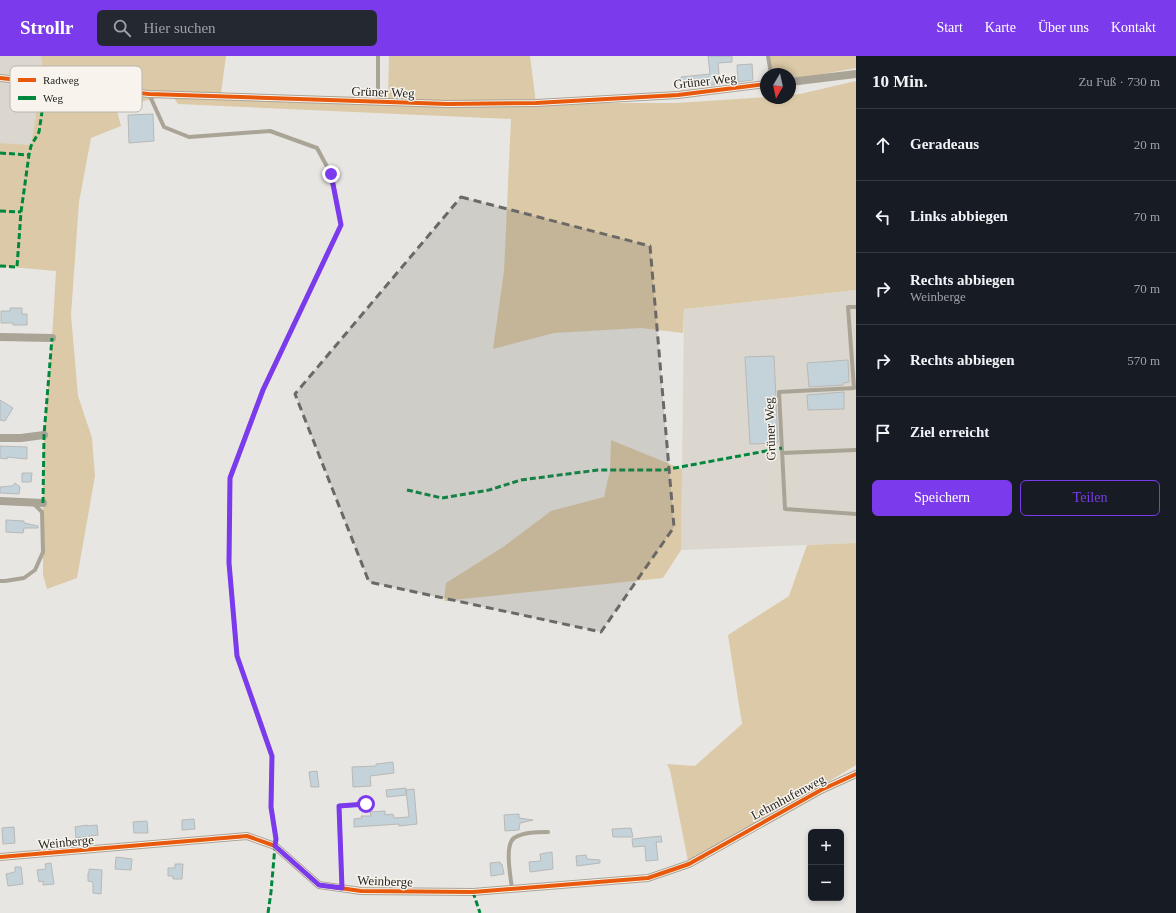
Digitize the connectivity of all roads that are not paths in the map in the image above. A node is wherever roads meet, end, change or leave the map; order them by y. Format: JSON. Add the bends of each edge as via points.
{"nodes":[{"id":1,"x":378,"y":56,"type":"edge"},
{"id":2,"x":768,"y":56,"type":"edge"},
{"id":3,"x":770,"y":68,"type":"edge"},
{"id":4,"x":856,"y":74,"type":"edge"},
{"id":5,"x":0,"y":78,"type":"edge"},
{"id":6,"x":10,"y":79,"type":"edge"},
{"id":7,"x":796,"y":81,"type":"edge"},
{"id":8,"x":760,"y":85,"type":"edge"},
{"id":9,"x":142,"y":93,"type":"edge"},
{"id":10,"x":150,"y":94,"type":"junction"},
{"id":11,"x":378,"y":102,"type":"junction"},
{"id":12,"x":856,"y":307,"type":"edge"},
{"id":13,"x":0,"y":337,"type":"edge"},
{"id":14,"x":52,"y":338,"type":"dead end"},
{"id":15,"x":44,"y":435,"type":"dead end"},
{"id":16,"x":0,"y":438,"type":"edge"},
{"id":17,"x":856,"y":450,"type":"edge"},
{"id":18,"x":782,"y":453,"type":"junction"},
{"id":19,"x":0,"y":501,"type":"edge"},
{"id":20,"x":32,"y":502,"type":"junction"},
{"id":21,"x":43,"y":503,"type":"dead end"},
{"id":22,"x":856,"y":514,"type":"edge"},
{"id":23,"x":0,"y":581,"type":"edge"},
{"id":24,"x":856,"y":774,"type":"edge"},
{"id":25,"x":366,"y":804,"type":"dead end"},
{"id":26,"x":548,"y":832,"type":"dead end"},
{"id":27,"x":730,"y":840,"type":"joint"},
{"id":28,"x":275,"y":846,"type":"junction"},
{"id":29,"x":0,"y":857,"type":"edge"},
{"id":30,"x":342,"y":888,"type":"junction"},
{"id":31,"x":512,"y":889,"type":"junction"}],
"edges":[{"from":1,"to":11,"type":"lane"},
{"from":2,"to":3,"type":"lane"},
{"from":4,"to":7,"type":"street"},
{"from":5,"to":6,"type":"street","name":"Grüner Weg"},
{"from":8,"to":11,"type":"street","name":"Grüner Weg","via":[[678,95],[536,103]]},
{"from":9,"to":10,"type":"street","name":"Grüner Weg"},
{"from":10,"to":11,"type":"street","name":"Grüner Weg"},
{"from":10,"to":28,"type":"lane","via":[[164,127],[189,137],[270,131],[317,148],[331,174],[341,225],[263,390],[230,478],[229,563],[237,656],[272,756],[271,807]]},
{"from":12,"to":18,"type":"lane","name":"Grüner Weg","via":[[848,307],[854,388],[779,392]]},
{"from":13,"to":14,"type":"street"},
{"from":15,"to":16,"type":"street"},
{"from":17,"to":18,"type":"lane"},
{"from":18,"to":22,"type":"lane","name":"Grüner Weg","via":[[785,509]]},
{"from":19,"to":20,"type":"street"},
{"from":20,"to":21,"type":"street"},
{"from":20,"to":23,"type":"lane","via":[[42,512],[43,552],[35,570],[24,578]]},
{"from":24,"to":27,"type":"street","name":"Lehmhufenweg","via":[[821,790]]},
{"from":25,"to":30,"type":"lane","via":[[339,806]]},
{"from":26,"to":31,"type":"lane","via":[[524,834],[512,840],[508,850]]},
{"from":27,"to":31,"type":"street","name":"Weinberge","via":[[689,864],[648,878]]},
{"from":28,"to":29,"type":"street","name":"Weinberge","via":[[247,836]]},
{"from":28,"to":30,"type":"street","name":"Weinberge","via":[[319,885]]},
{"from":30,"to":31,"type":"street","name":"Weinberge","via":[[360,891],[466,892]]}]}
